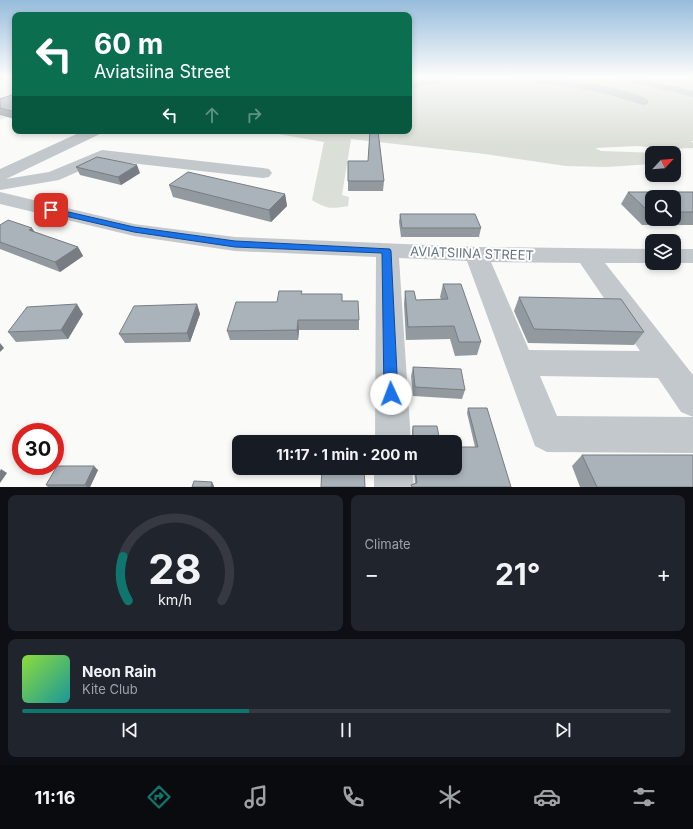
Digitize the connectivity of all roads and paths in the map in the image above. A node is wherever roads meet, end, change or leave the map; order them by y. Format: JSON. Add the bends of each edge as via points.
{"nodes":[{"id":1,"x":639,"y":100,"type":"edge"},
{"id":2,"x":643,"y":101,"type":"dead end"},
{"id":3,"x":89,"y":134,"type":"edge"},
{"id":4,"x":0,"y":162,"type":"edge"},
{"id":5,"x":18,"y":167,"type":"junction"},
{"id":6,"x":263,"y":173,"type":"dead end"},
{"id":7,"x":0,"y":175,"type":"edge"},
{"id":8,"x":0,"y":185,"type":"edge"},
{"id":9,"x":0,"y":198,"type":"edge"},
{"id":10,"x":387,"y":251,"type":"junction"},
{"id":11,"x":476,"y":254,"type":"junction"},
{"id":12,"x":588,"y":256,"type":"junction"},
{"id":13,"x":645,"y":256,"type":"edge"},
{"id":14,"x":681,"y":256,"type":"edge"},
{"id":15,"x":693,"y":256,"type":"edge"},
{"id":16,"x":519,"y":363,"type":"junction"},
{"id":17,"x":667,"y":365,"type":"junction"},
{"id":18,"x":693,"y":401,"type":"edge"},
{"id":19,"x":392,"y":435,"type":"edge"},
{"id":20,"x":693,"y":435,"type":"edge"},
{"id":21,"x":393,"y":475,"type":"edge"},
{"id":22,"x":394,"y":487,"type":"edge"}],
"edges":[{"from":1,"to":2,"type":"street"},
{"from":3,"to":5,"type":"street"},
{"from":4,"to":5,"type":"street"},
{"from":5,"to":7,"type":"street"},
{"from":6,"to":8,"type":"street","via":[[102,155],[52,176]]},
{"from":9,"to":10,"type":"street","name":"AVIATSIINA STREET","via":[[134,230],[235,244]]},
{"from":10,"to":11,"type":"street","name":"AVIATSIINA STREET"},
{"from":10,"to":19,"type":"street"},
{"from":11,"to":12,"type":"street","name":"AVIATSIINA STREET"},
{"from":11,"to":16,"type":"street"},
{"from":12,"to":13,"type":"street","name":"AVIATSIINA STREET"},
{"from":12,"to":17,"type":"street"},
{"from":14,"to":15,"type":"street"},
{"from":16,"to":17,"type":"street"},
{"from":16,"to":20,"type":"street","via":[[547,434]]},
{"from":17,"to":18,"type":"street"},
{"from":21,"to":22,"type":"street"}]}
